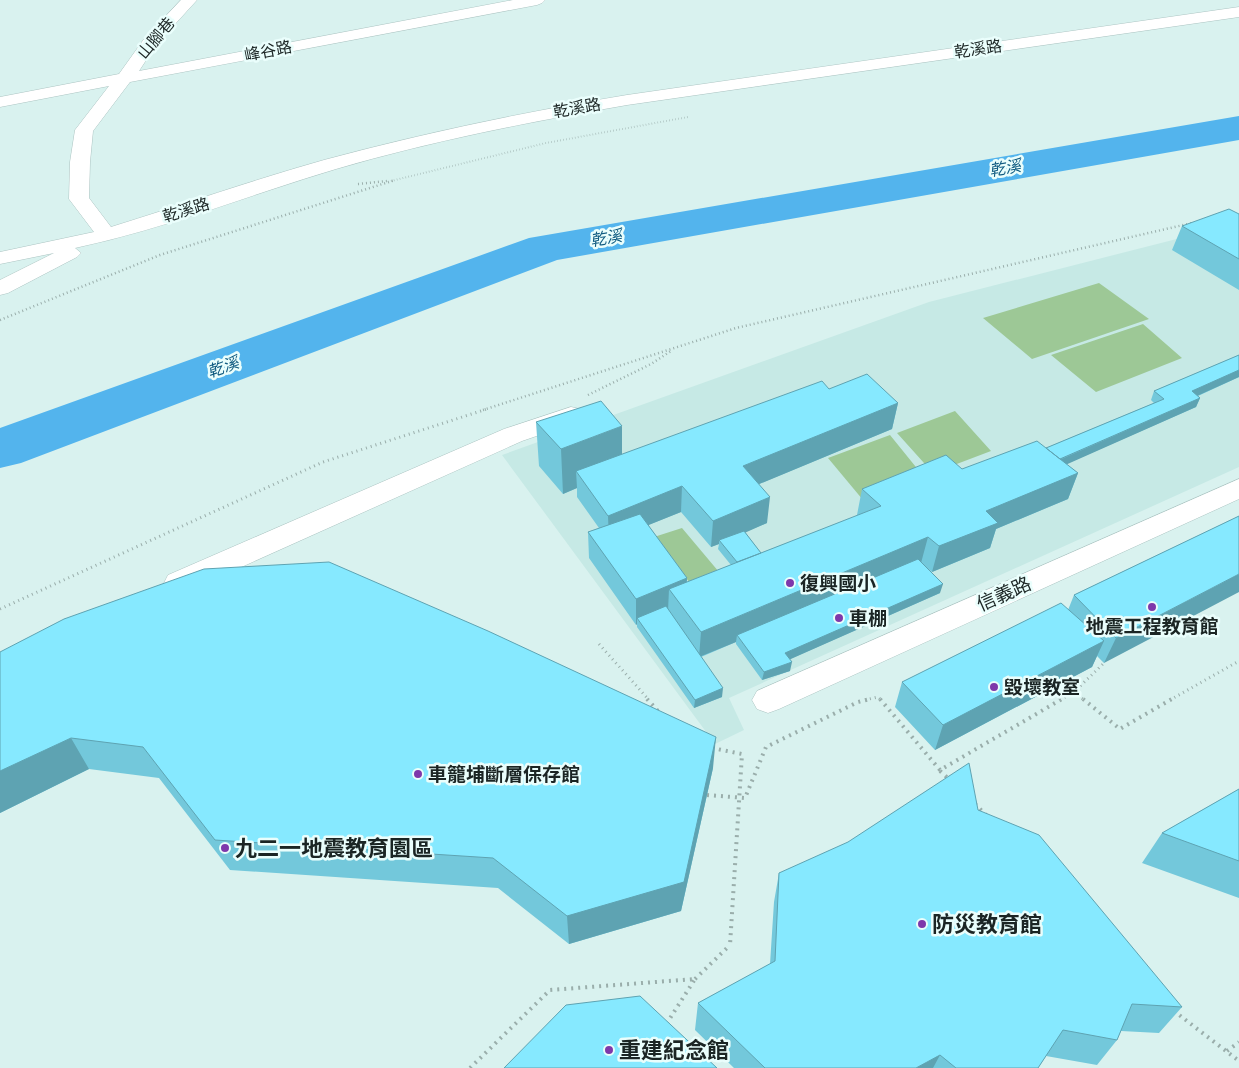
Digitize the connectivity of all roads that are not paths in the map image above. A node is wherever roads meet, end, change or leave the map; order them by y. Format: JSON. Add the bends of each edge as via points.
{"nodes":[{"id":1,"x":189,"y":0,"type":"edge"},
{"id":2,"x":537,"y":0,"type":"edge"},
{"id":3,"x":1239,"y":12,"type":"edge"},
{"id":4,"x":126,"y":78,"type":"junction"},
{"id":5,"x":0,"y":102,"type":"edge"},
{"id":6,"x":107,"y":235,"type":"junction"},
{"id":7,"x":0,"y":258,"type":"edge"},
{"id":8,"x":0,"y":288,"type":"edge"},
{"id":9,"x":588,"y":402,"type":"road end"},
{"id":10,"x":1239,"y":488,"type":"edge"},
{"id":11,"x":153,"y":594,"type":"edge"},
{"id":12,"x":768,"y":700,"type":"dead end"}],
"edges":[{"from":1,"to":4,"type":"street","name":"山腳巷","via":[[150,42]]},
{"from":2,"to":4,"type":"street","name":"峰谷路"},
{"from":3,"to":6,"type":"street","name":"乾溪路","via":[[545,114],[329,165]]},
{"from":4,"to":5,"type":"street","name":"峰谷路"},
{"from":4,"to":6,"type":"street","via":[[84,130],[80,162],[79,199]]},
{"from":6,"to":7,"type":"street"},
{"from":6,"to":8,"type":"street"},
{"from":9,"to":11,"type":"street"},
{"from":10,"to":12,"type":"street","name":"信義路"}]}
